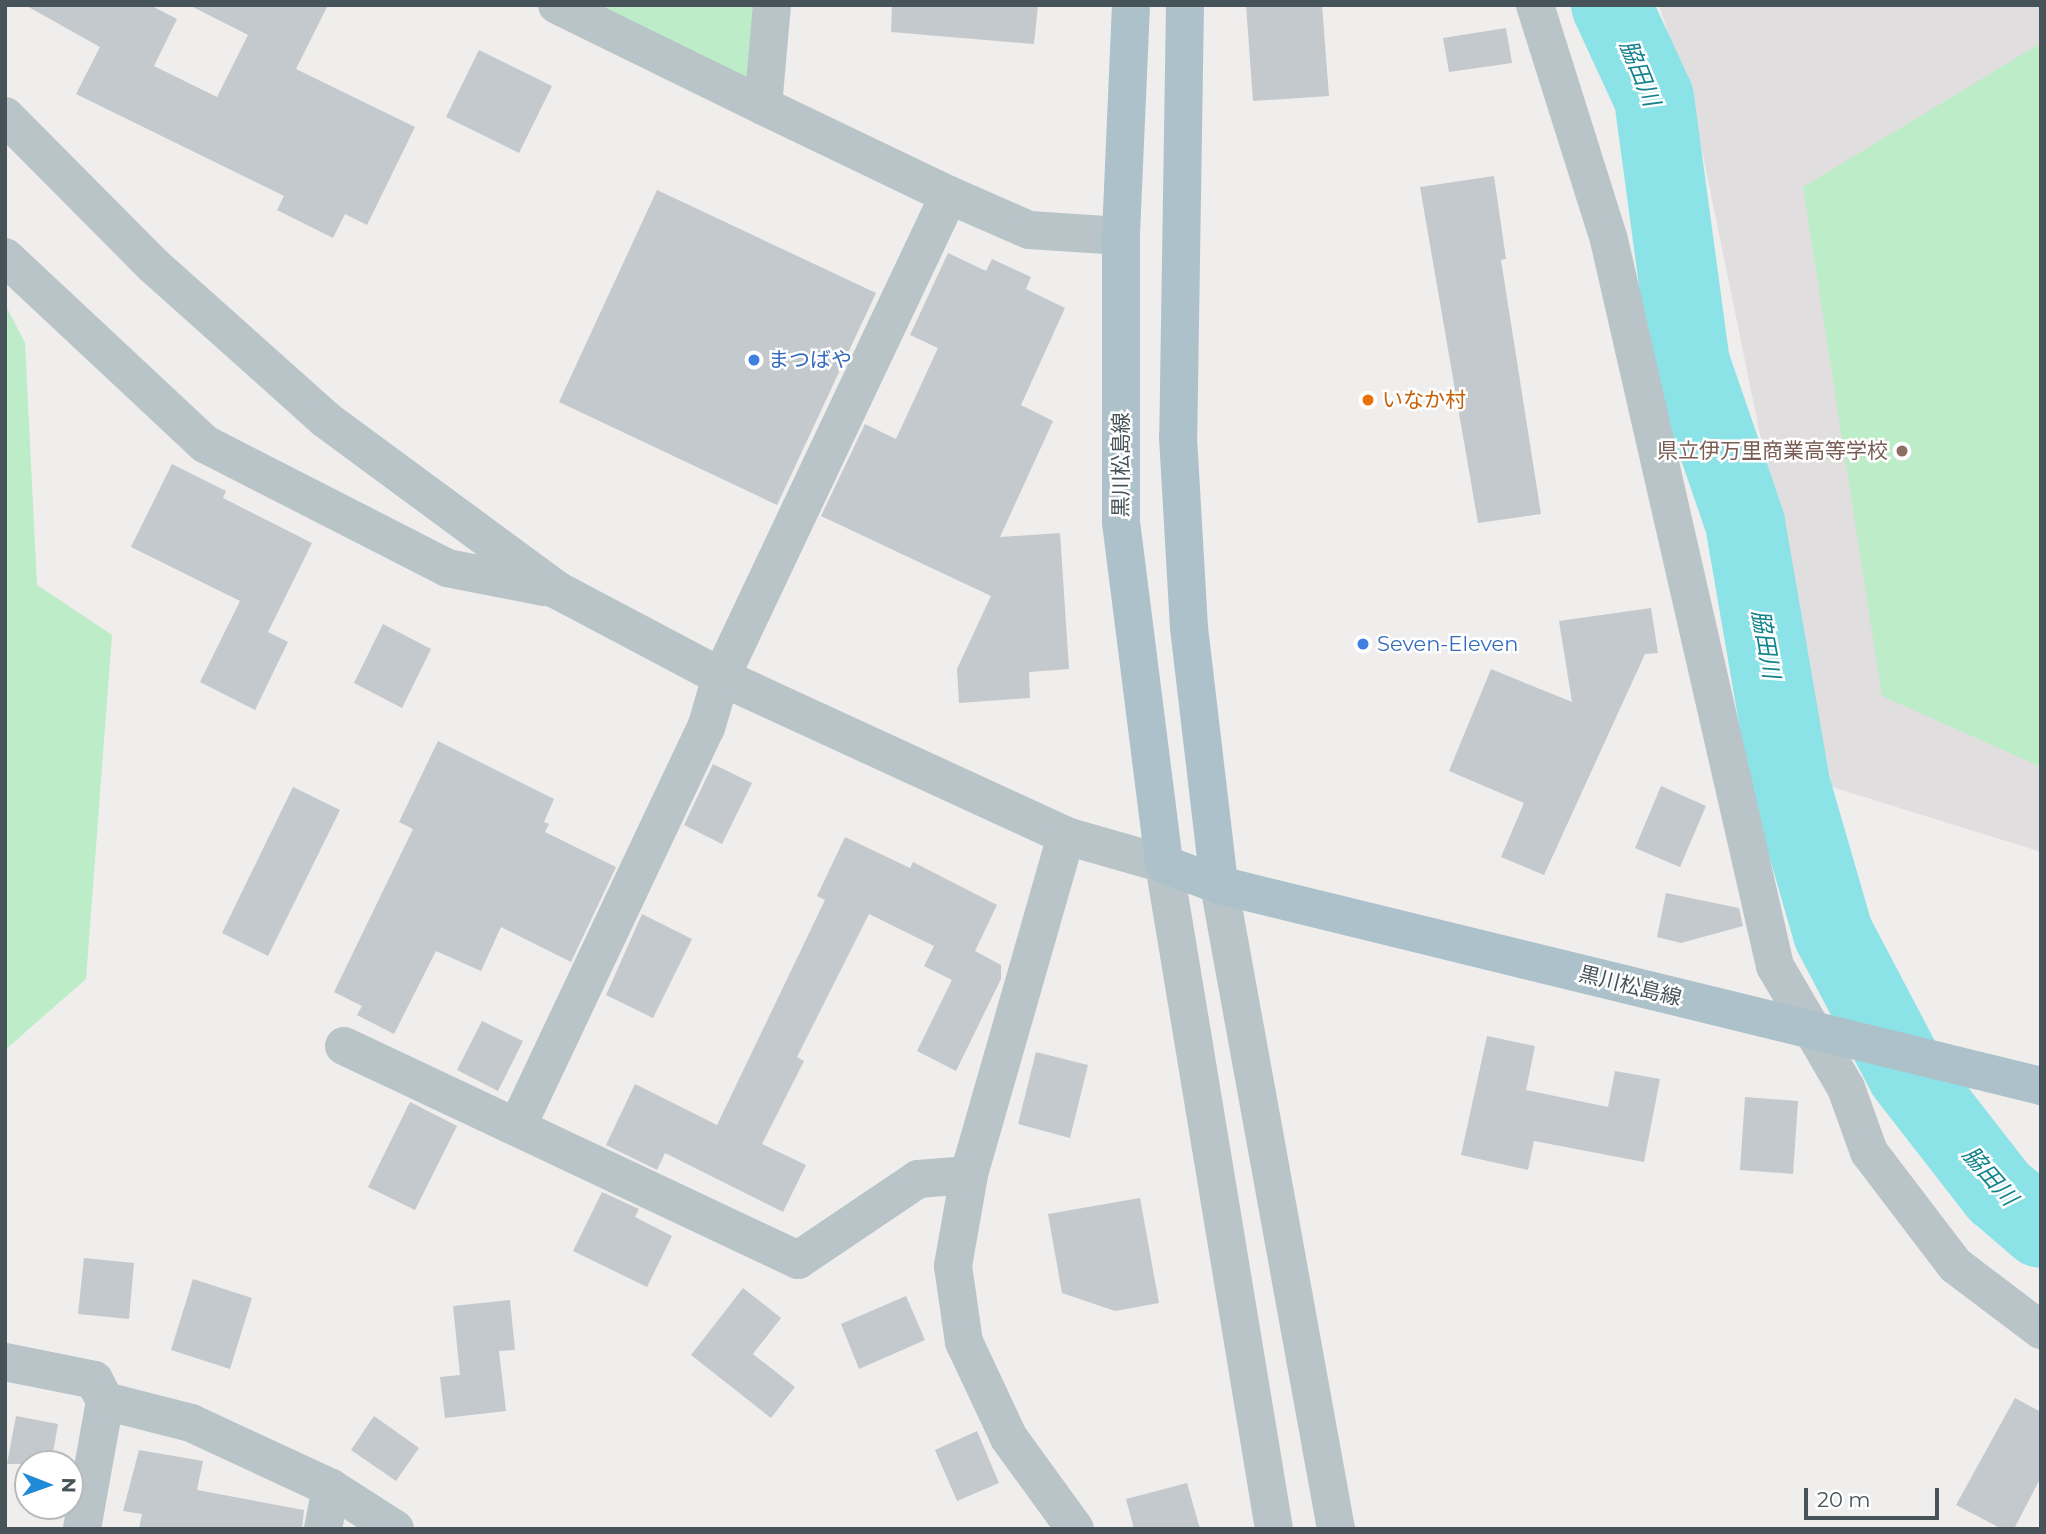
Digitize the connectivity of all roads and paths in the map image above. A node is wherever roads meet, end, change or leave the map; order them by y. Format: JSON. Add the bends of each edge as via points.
{"nodes":[{"id":1,"x":557,"y":5,"type":"edge"},
{"id":2,"x":772,"y":5,"type":"edge"},
{"id":3,"x":1131,"y":5,"type":"edge"},
{"id":4,"x":1185,"y":5,"type":"edge"},
{"id":5,"x":1535,"y":5,"type":"edge"},
{"id":6,"x":763,"y":106,"type":"junction"},
{"id":7,"x":5,"y":116,"type":"edge"},
{"id":8,"x":949,"y":195,"type":"junction"},
{"id":9,"x":1121,"y":236,"type":"junction"},
{"id":10,"x":5,"y":257,"type":"edge"},
{"id":11,"x":557,"y":590,"type":"junction"},
{"id":12,"x":720,"y":677,"type":"junction"},
{"id":13,"x":1066,"y":836,"type":"junction"},
{"id":14,"x":1164,"y":864,"type":"junction"},
{"id":15,"x":1219,"y":885,"type":"junction"},
{"id":16,"x":1811,"y":1031,"type":"junction"},
{"id":17,"x":344,"y":1046,"type":"dead end"},
{"id":18,"x":2041,"y":1086,"type":"edge"},
{"id":19,"x":517,"y":1127,"type":"junction"},
{"id":20,"x":969,"y":1175,"type":"junction"},
{"id":21,"x":2041,"y":1329,"type":"edge"},
{"id":22,"x":5,"y":1362,"type":"edge"},
{"id":23,"x":105,"y":1401,"type":"junction"},
{"id":24,"x":331,"y":1488,"type":"junction"},
{"id":25,"x":82,"y":1529,"type":"edge"},
{"id":26,"x":323,"y":1529,"type":"edge"},
{"id":27,"x":395,"y":1529,"type":"edge"},
{"id":28,"x":1075,"y":1529,"type":"edge"},
{"id":29,"x":1273,"y":1529,"type":"edge"},
{"id":30,"x":1336,"y":1529,"type":"edge"}],
"edges":[{"from":1,"to":6,"type":"street"},
{"from":2,"to":6,"type":"street"},
{"from":3,"to":9,"type":"main road","name":"黒川松島線"},
{"from":4,"to":15,"type":"main road","via":[[1178,437],[1189,628]]},
{"from":5,"to":16,"type":"street","via":[[1612,253],[1775,966]]},
{"from":6,"to":8,"type":"street"},
{"from":7,"to":11,"type":"street","via":[[153,265],[325,419]]},
{"from":8,"to":9,"type":"street","via":[[1029,230]]},
{"from":8,"to":12,"type":"street"},
{"from":9,"to":14,"type":"main road","name":"黒川松島線","via":[[1121,522]]},
{"from":10,"to":11,"type":"street","via":[[205,444],[447,568]]},
{"from":11,"to":12,"type":"street"},
{"from":12,"to":13,"type":"street"},
{"from":12,"to":19,"type":"street","via":[[706,727]]},
{"from":13,"to":14,"type":"street"},
{"from":13,"to":20,"type":"street"},
{"from":14,"to":15,"type":"main road","name":"黒川松島線"},
{"from":14,"to":29,"type":"street"},
{"from":15,"to":16,"type":"main road","name":"黒川松島線"},
{"from":15,"to":30,"type":"street"},
{"from":16,"to":18,"type":"main road","name":"黒川松島線"},
{"from":16,"to":21,"type":"street","via":[[1846,1088],[1869,1152],[1955,1265]]},
{"from":17,"to":19,"type":"street"},
{"from":19,"to":20,"type":"street","via":[[797,1260],[918,1179]]},
{"from":20,"to":28,"type":"street","via":[[953,1266],[964,1342],[1009,1438]]},
{"from":22,"to":23,"type":"street","via":[[94,1380]]},
{"from":23,"to":24,"type":"street","via":[[191,1423]]},
{"from":23,"to":25,"type":"street"},
{"from":24,"to":26,"type":"street"},
{"from":24,"to":27,"type":"street"}]}
